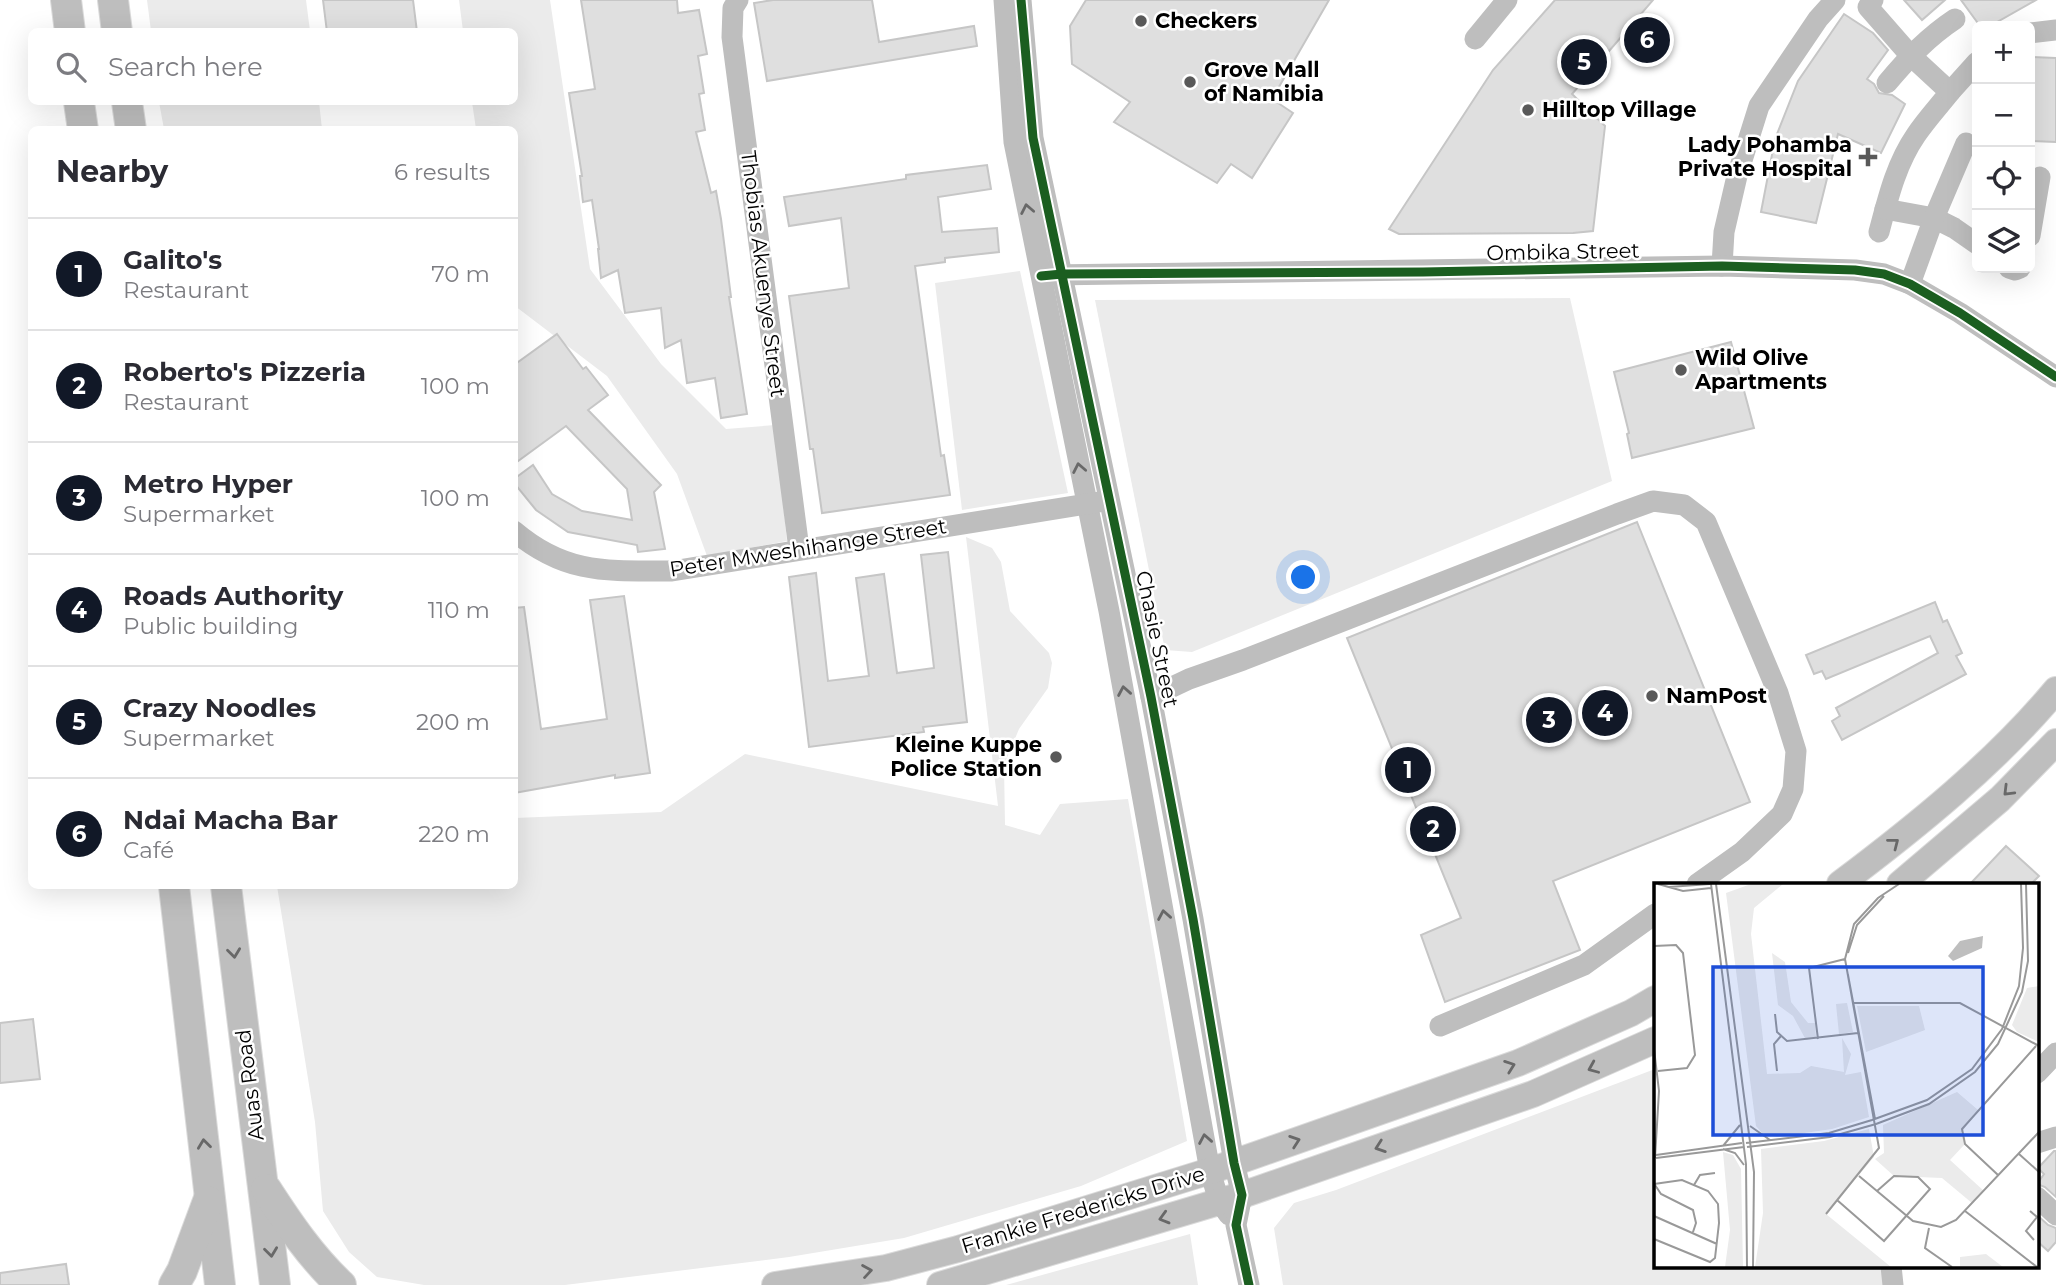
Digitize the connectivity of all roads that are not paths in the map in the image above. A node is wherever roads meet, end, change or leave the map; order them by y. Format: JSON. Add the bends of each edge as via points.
{"nodes":[{"id":1,"x":66,"y":0,"type":"edge"},
{"id":2,"x":113,"y":0,"type":"edge"},
{"id":3,"x":738,"y":0,"type":"edge"},
{"id":4,"x":1004,"y":0,"type":"edge"},
{"id":5,"x":1021,"y":0,"type":"edge"},
{"id":6,"x":1507,"y":0,"type":"edge"},
{"id":7,"x":1835,"y":0,"type":"edge"},
{"id":8,"x":1867,"y":6,"type":"edge"},
{"id":9,"x":1955,"y":19,"type":"dead end"},
{"id":10,"x":70,"y":28,"type":"edge"},
{"id":11,"x":116,"y":28,"type":"edge"},
{"id":12,"x":2056,"y":30,"type":"edge"},
{"id":13,"x":2035,"y":32,"type":"edge"},
{"id":14,"x":1475,"y":39,"type":"dead end"},
{"id":15,"x":1910,"y":55,"type":"junction"},
{"id":16,"x":1972,"y":68,"type":"edge"},
{"id":17,"x":1887,"y":83,"type":"dead end"},
{"id":18,"x":1950,"y":92,"type":"junction"},
{"id":19,"x":79,"y":105,"type":"edge"},
{"id":20,"x":127,"y":105,"type":"edge"},
{"id":21,"x":82,"y":126,"type":"edge"},
{"id":22,"x":130,"y":126,"type":"edge"},
{"id":23,"x":1966,"y":143,"type":"dead end"},
{"id":24,"x":2040,"y":177,"type":"dead end"},
{"id":25,"x":1885,"y":209,"type":"junction"},
{"id":26,"x":2034,"y":210,"type":"edge"},
{"id":27,"x":1934,"y":218,"type":"junction"},
{"id":28,"x":1879,"y":232,"type":"dead end"},
{"id":29,"x":1972,"y":240,"type":"edge"},
{"id":30,"x":1722,"y":266,"type":"junction"},
{"id":31,"x":1051,"y":275,"type":"junction"},
{"id":32,"x":1910,"y":284,"type":"junction"},
{"id":33,"x":2056,"y":377,"type":"edge"},
{"id":34,"x":1110,"y":500,"type":"junction"},
{"id":35,"x":1086,"y":504,"type":"junction"},
{"id":36,"x":518,"y":534,"type":"edge"},
{"id":37,"x":799,"y":549,"type":"junction"},
{"id":38,"x":2056,"y":690,"type":"edge"},
{"id":39,"x":1151,"y":697,"type":"junction"},
{"id":40,"x":2056,"y":742,"type":"edge"},
{"id":41,"x":1697,"y":883,"type":"edge"},
{"id":42,"x":1841,"y":883,"type":"edge"},
{"id":43,"x":1901,"y":883,"type":"edge"},
{"id":44,"x":174,"y":889,"type":"edge"},
{"id":45,"x":226,"y":889,"type":"edge"},
{"id":46,"x":1654,"y":915,"type":"edge"},
{"id":47,"x":1654,"y":1000,"type":"edge"},
{"id":48,"x":1440,"y":1026,"type":"dead end"},
{"id":49,"x":1654,"y":1040,"type":"edge"},
{"id":50,"x":2056,"y":1053,"type":"edge"},
{"id":51,"x":2038,"y":1072,"type":"edge"},
{"id":52,"x":2056,"y":1138,"type":"edge"},
{"id":53,"x":2038,"y":1143,"type":"edge"},
{"id":54,"x":1222,"y":1167,"type":"junction"},
{"id":55,"x":262,"y":1183,"type":"junction"},
{"id":56,"x":210,"y":1197,"type":"junction"},
{"id":57,"x":1231,"y":1198,"type":"junction"},
{"id":58,"x":2038,"y":1198,"type":"edge"},
{"id":59,"x":2056,"y":1215,"type":"edge"},
{"id":60,"x":174,"y":1285,"type":"edge"},
{"id":61,"x":220,"y":1285,"type":"edge"},
{"id":62,"x":275,"y":1285,"type":"edge"},
{"id":63,"x":341,"y":1285,"type":"edge"},
{"id":64,"x":775,"y":1285,"type":"edge"},
{"id":65,"x":940,"y":1285,"type":"edge"},
{"id":66,"x":1248,"y":1285,"type":"edge"}],
"edges":[{"from":1,"to":10,"type":"highway"},
{"from":2,"to":11,"type":"highway"},
{"from":3,"to":37,"type":"street","name":"Thobias Akuenye Street","via":[[733,8],[732,37]]},
{"from":31,"to":4,"type":"street","name":"Chasie Street","one_way":true,"via":[[1014,142]]},
{"from":5,"to":31,"type":"street","name":"Chasie Street"},
{"from":6,"to":14,"type":"street"},
{"from":7,"to":30,"type":"street","via":[[1759,106],[1734,187]]},
{"from":8,"to":15,"type":"street"},
{"from":9,"to":15,"type":"street"},
{"from":12,"to":13,"type":"street"},
{"from":15,"to":17,"type":"street"},
{"from":15,"to":18,"type":"street"},
{"from":16,"to":18,"type":"street"},
{"from":18,"to":25,"type":"street","via":[[1911,144]]},
{"from":19,"to":21,"type":"highway"},
{"from":20,"to":22,"type":"highway"},
{"from":23,"to":27,"type":"street"},
{"from":24,"to":26,"type":"street"},
{"from":25,"to":27,"type":"street"},
{"from":25,"to":28,"type":"street"},
{"from":27,"to":29,"type":"street"},
{"from":27,"to":32,"type":"street"},
{"from":30,"to":31,"type":"street","name":"Ombika Street"},
{"from":30,"to":32,"type":"street","name":"Ombika Street","via":[[1855,270]]},
{"from":31,"to":34,"type":"street","name":"Chasie Street"},
{"from":35,"to":31,"type":"street","name":"Chasie Street","one_way":true},
{"from":32,"to":33,"type":"street","name":"Ombika Street"},
{"from":34,"to":35,"type":"street","name":"Peter Mweshihange Street"},
{"from":34,"to":39,"type":"street","name":"Chasie Street"},
{"from":35,"to":37,"type":"street","name":"Peter Mweshihange Street"},
{"from":54,"to":35,"type":"street","name":"Chasie Street","one_way":true},
{"from":36,"to":37,"type":"street","name":"Peter Mweshihange Street","via":[[563,562],[608,571],[672,571]]},
{"from":42,"to":38,"type":"main road","one_way":true,"via":[[1974,774]]},
{"from":39,"to":41,"type":"street","via":[[1617,513],[1653,501],[1684,505],[1706,522],[1778,693],[1796,751],[1793,789],[1782,814],[1742,852]]},
{"from":39,"to":54,"type":"street","name":"Chasie Street","via":[[1193,919]]},
{"from":40,"to":43,"type":"main road","one_way":true,"via":[[2000,799]]},
{"from":56,"to":44,"type":"highway","one_way":true},
{"from":45,"to":55,"type":"highway","name":"Auas Road","one_way":true},
{"from":46,"to":48,"type":"street","via":[[1584,965]]},
{"from":54,"to":47,"type":"main road","name":"Frankie Fredericks Drive","one_way":true,"via":[[1518,1063]]},
{"from":49,"to":57,"type":"main road","name":"Frankie Fredericks Drive","one_way":true,"via":[[1533,1094]]},
{"from":50,"to":51,"type":"street"},
{"from":52,"to":53,"type":"street"},
{"from":54,"to":57,"type":"street","name":"Chasie Street"},
{"from":64,"to":54,"type":"main road","name":"Frankie Fredericks Drive","one_way":true,"via":[[886,1268],[958,1250]]},
{"from":55,"to":62,"type":"highway","name":"Auas Road","one_way":true},
{"from":55,"to":63,"type":"highway","via":[[324,1269]]},
{"from":56,"to":60,"type":"highway"},
{"from":56,"to":61,"type":"highway"},
{"from":57,"to":65,"type":"main road","name":"Frankie Fredericks Drive","one_way":true},
{"from":57,"to":66,"type":"street","name":"Chasie Street"},
{"from":58,"to":59,"type":"street"}]}
